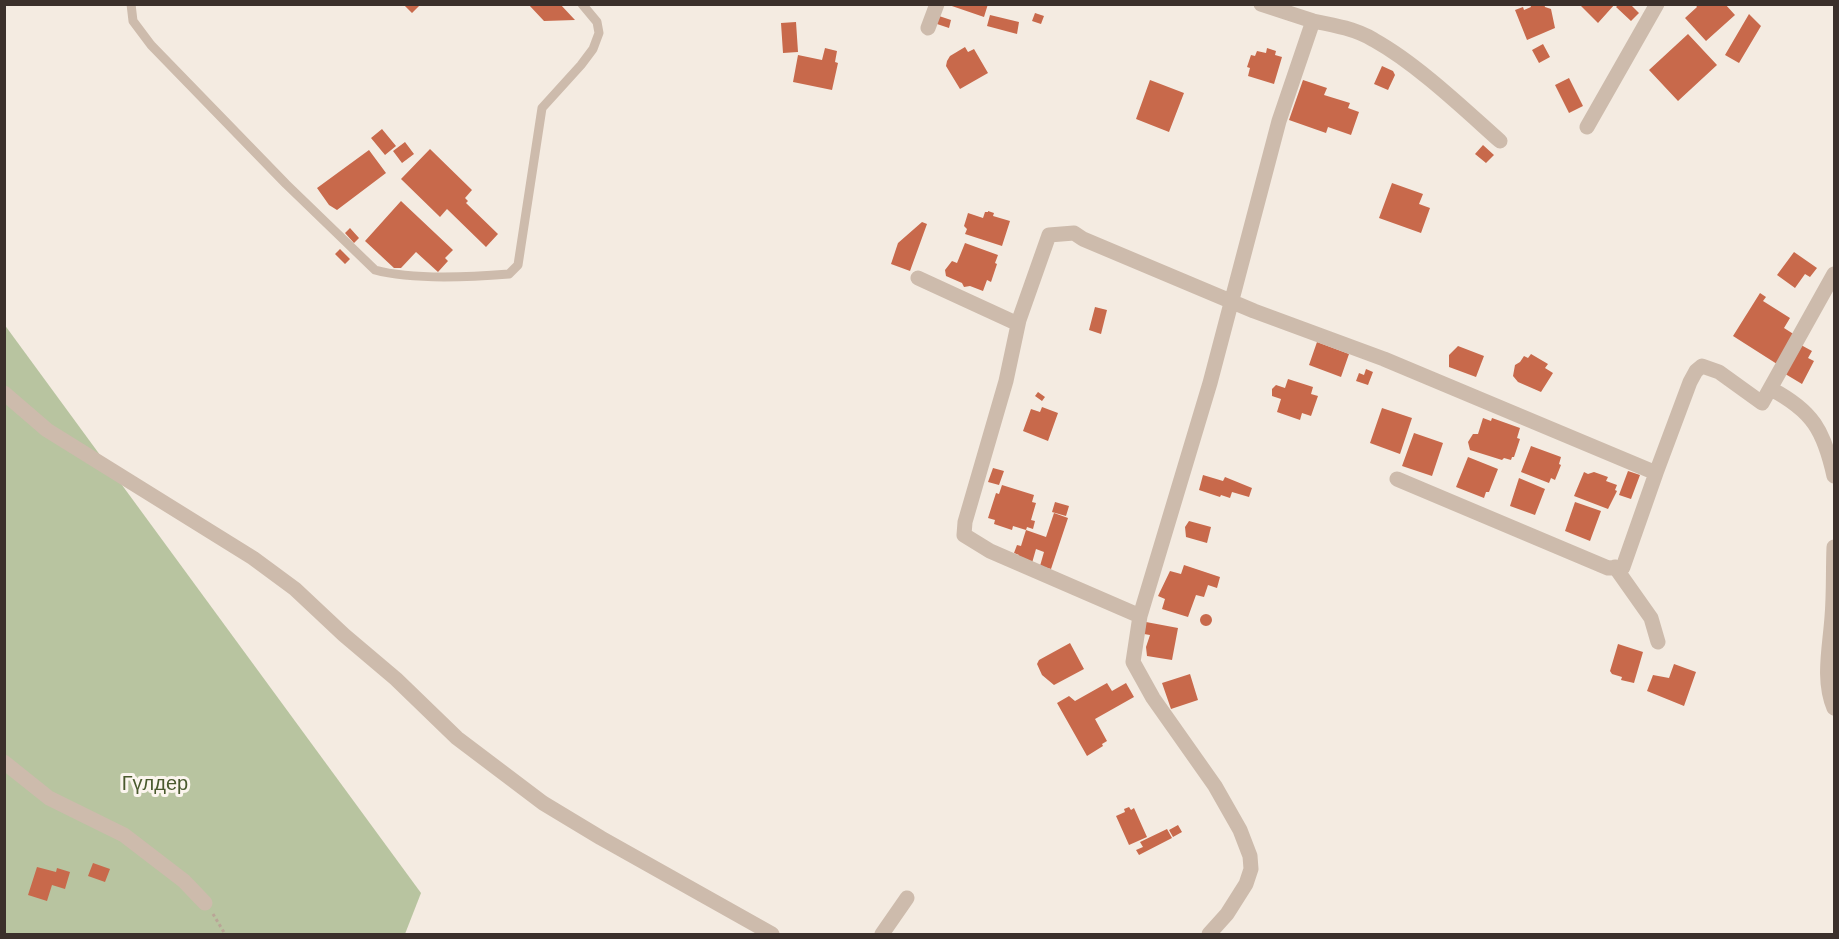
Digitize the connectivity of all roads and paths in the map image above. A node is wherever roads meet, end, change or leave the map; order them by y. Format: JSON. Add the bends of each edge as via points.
{"nodes":[{"id":1,"x":131,"y":4,"type":"edge"},
{"id":2,"x":582,"y":4,"type":"edge"},
{"id":3,"x":937,"y":4,"type":"edge"},
{"id":4,"x":1261,"y":4,"type":"edge"},
{"id":5,"x":1656,"y":4,"type":"edge"},
{"id":6,"x":1313,"y":21,"type":"junction"},
{"id":7,"x":928,"y":28,"type":"dead end"},
{"id":8,"x":1587,"y":127,"type":"dead end"},
{"id":9,"x":1500,"y":141,"type":"dead end"},
{"id":10,"x":1834,"y":274,"type":"edge"},
{"id":11,"x":918,"y":278,"type":"dead end"},
{"id":12,"x":1231,"y":300,"type":"junction"},
{"id":13,"x":1018,"y":324,"type":"junction"},
{"id":14,"x":1771,"y":388,"type":"junction"},
{"id":15,"x":4,"y":393,"type":"edge"},
{"id":16,"x":1656,"y":473,"type":"junction"},
{"id":17,"x":1834,"y":476,"type":"edge"},
{"id":18,"x":1397,"y":479,"type":"dead end"},
{"id":19,"x":1834,"y":547,"type":"edge"},
{"id":20,"x":1615,"y":567,"type":"junction"},
{"id":21,"x":1140,"y":616,"type":"junction"},
{"id":22,"x":1658,"y":642,"type":"dead end"},
{"id":23,"x":1834,"y":708,"type":"edge"},
{"id":24,"x":4,"y":762,"type":"edge"},
{"id":25,"x":907,"y":898,"type":"dead end"},
{"id":26,"x":205,"y":903,"type":"joint"},
{"id":27,"x":225,"y":934,"type":"edge"},
{"id":28,"x":772,"y":934,"type":"edge"},
{"id":29,"x":882,"y":934,"type":"edge"},
{"id":30,"x":1209,"y":934,"type":"edge"}],
"edges":[{"from":1,"to":2,"type":"lane","via":[[133,21],[151,45],[375,270],[390,274],[478,276],[509,274],[518,265],[542,108],[581,65],[599,33],[597,22]]},
{"from":3,"to":7,"type":"street"},
{"from":4,"to":6,"type":"street"},
{"from":5,"to":8,"type":"street"},
{"from":6,"to":9,"type":"street","via":[[1374,39]]},
{"from":6,"to":12,"type":"street","via":[[1279,121]]},
{"from":10,"to":14,"type":"street"},
{"from":11,"to":13,"type":"street"},
{"from":12,"to":13,"type":"street","via":[[1074,233],[1048,235]]},
{"from":12,"to":16,"type":"street","via":[[1384,359]]},
{"from":12,"to":21,"type":"street"},
{"from":13,"to":21,"type":"street","via":[[964,535],[990,551]]},
{"from":14,"to":16,"type":"street","via":[[1762,403],[1719,372],[1702,366],[1690,382]]},
{"from":14,"to":17,"type":"street","via":[[1813,420],[1826,444]]},
{"from":15,"to":28,"type":"street","via":[[47,430],[253,558],[295,589],[457,738],[543,803]]},
{"from":16,"to":20,"type":"street","via":[[1623,567]]},
{"from":18,"to":20,"type":"street","via":[[1608,568]]},
{"from":19,"to":23,"type":"street","via":[[1828,649],[1828,695]]},
{"from":20,"to":22,"type":"street","via":[[1651,618]]},
{"from":21,"to":30,"type":"street","via":[[1133,662],[1153,698],[1215,786],[1250,856],[1246,884]]},
{"from":24,"to":26,"type":"street","via":[[49,798],[124,835],[184,881]]},
{"from":25,"to":29,"type":"street"},
{"from":26,"to":27,"type":"path"}]}
